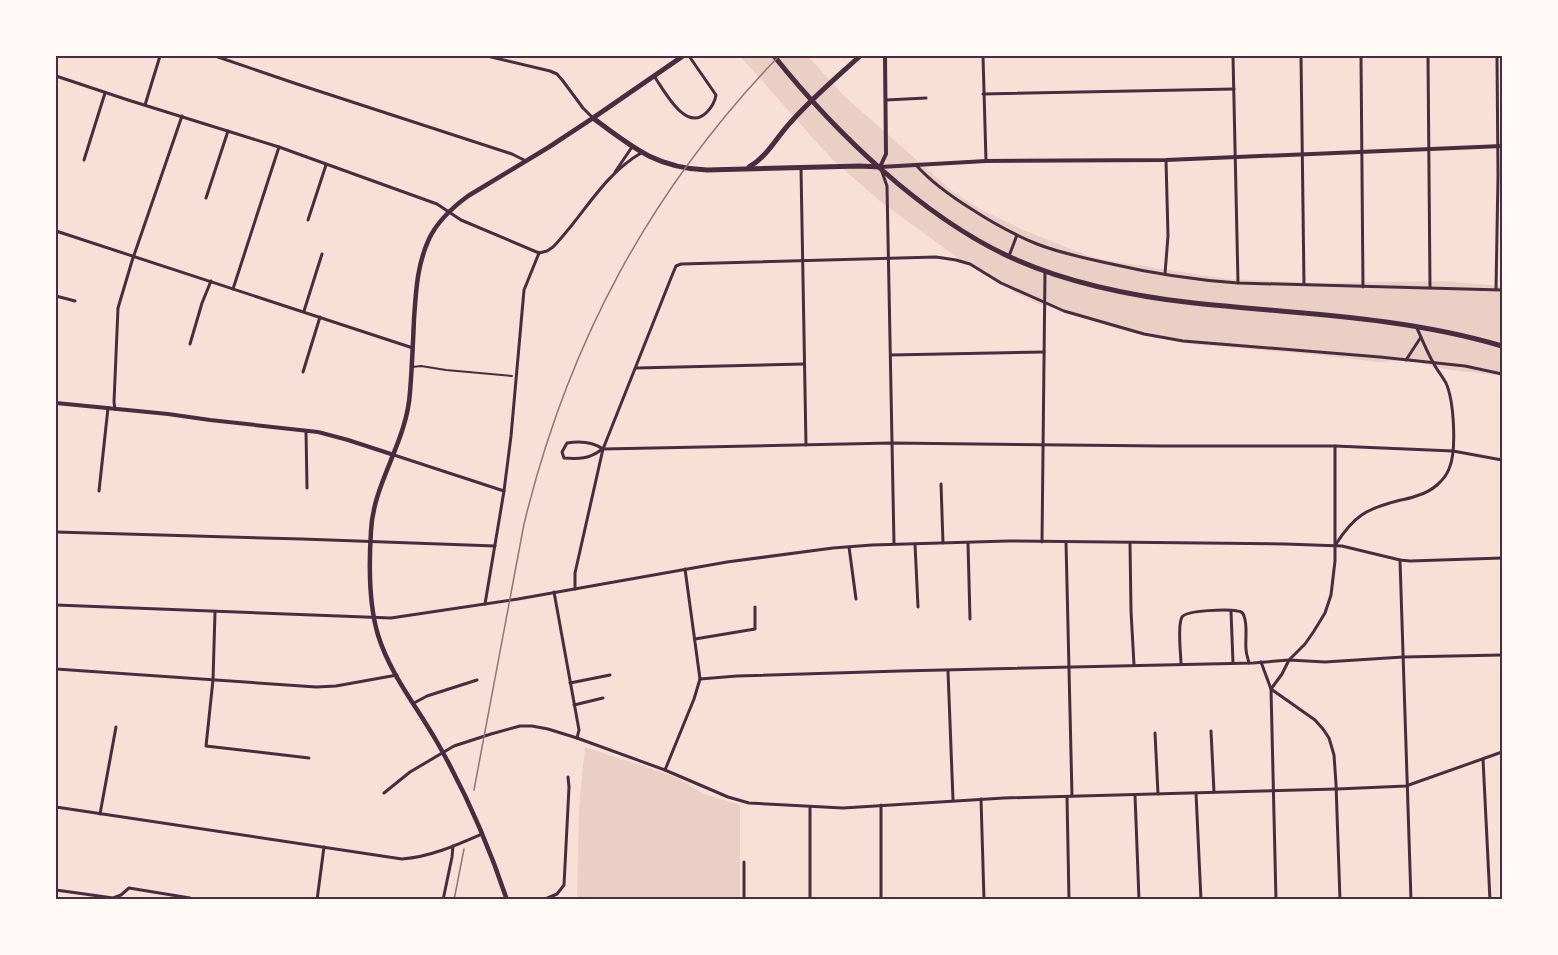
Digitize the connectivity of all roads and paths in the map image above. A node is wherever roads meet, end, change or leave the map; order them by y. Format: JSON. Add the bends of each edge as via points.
{"nodes":[{"id":1,"x":159,"y":56,"type":"edge"},
{"id":2,"x":215,"y":56,"type":"edge"},
{"id":3,"x":488,"y":56,"type":"edge"},
{"id":4,"x":689,"y":56,"type":"edge"},
{"id":5,"x":774,"y":56,"type":"edge"},
{"id":6,"x":860,"y":56,"type":"edge"},
{"id":7,"x":885,"y":56,"type":"edge"},
{"id":8,"x":983,"y":56,"type":"edge"},
{"id":9,"x":1233,"y":56,"type":"edge"},
{"id":10,"x":1301,"y":56,"type":"edge"},
{"id":11,"x":1361,"y":56,"type":"edge"},
{"id":12,"x":1428,"y":56,"type":"edge"},
{"id":13,"x":1497,"y":56,"type":"edge"},
{"id":14,"x":678,"y":57,"type":"edge"},
{"id":15,"x":56,"y":76,"type":"edge"},
{"id":16,"x":654,"y":76,"type":"junction"},
{"id":17,"x":1234,"y":89,"type":"junction"},
{"id":18,"x":105,"y":93,"type":"junction"},
{"id":19,"x":983,"y":94,"type":"junction"},
{"id":20,"x":926,"y":98,"type":"dead end"},
{"id":21,"x":813,"y":100,"type":"junction"},
{"id":22,"x":886,"y":100,"type":"junction"},
{"id":23,"x":145,"y":105,"type":"junction"},
{"id":24,"x":182,"y":116,"type":"junction"},
{"id":25,"x":593,"y":118,"type":"junction"},
{"id":26,"x":228,"y":131,"type":"junction"},
{"id":27,"x":1500,"y":146,"type":"edge"},
{"id":28,"x":279,"y":147,"type":"junction"},
{"id":29,"x":632,"y":147,"type":"junction"},
{"id":30,"x":1429,"y":148,"type":"junction"},
{"id":31,"x":1362,"y":151,"type":"junction"},
{"id":32,"x":641,"y":153,"type":"junction"},
{"id":33,"x":1302,"y":154,"type":"junction"},
{"id":34,"x":1235,"y":157,"type":"junction"},
{"id":35,"x":84,"y":160,"type":"dead end"},
{"id":36,"x":1166,"y":160,"type":"junction"},
{"id":37,"x":526,"y":161,"type":"junction"},
{"id":38,"x":986,"y":161,"type":"junction"},
{"id":39,"x":326,"y":164,"type":"junction"},
{"id":40,"x":916,"y":165,"type":"junction"},
{"id":41,"x":801,"y":167,"type":"junction"},
{"id":42,"x":880,"y":167,"type":"junction"},
{"id":43,"x":748,"y":168,"type":"junction"},
{"id":44,"x":615,"y":173,"type":"junction"},
{"id":45,"x":206,"y":198,"type":"dead end"},
{"id":46,"x":449,"y":212,"type":"junction"},
{"id":47,"x":308,"y":220,"type":"dead end"},
{"id":48,"x":56,"y":231,"type":"edge"},
{"id":49,"x":1017,"y":235,"type":"junction"},
{"id":50,"x":539,"y":253,"type":"junction"},
{"id":51,"x":322,"y":254,"type":"dead end"},
{"id":52,"x":133,"y":256,"type":"junction"},
{"id":53,"x":1008,"y":256,"type":"junction"},
{"id":54,"x":888,"y":260,"type":"junction"},
{"id":55,"x":804,"y":261,"type":"junction"},
{"id":56,"x":1045,"y":271,"type":"junction"},
{"id":57,"x":1165,"y":274,"type":"junction"},
{"id":58,"x":211,"y":281,"type":"junction"},
{"id":59,"x":1238,"y":283,"type":"junction"},
{"id":60,"x":1304,"y":284,"type":"junction"},
{"id":61,"x":1364,"y":287,"type":"junction"},
{"id":62,"x":1430,"y":287,"type":"junction"},
{"id":63,"x":233,"y":289,"type":"junction"},
{"id":64,"x":1496,"y":289,"type":"junction"},
{"id":65,"x":1503,"y":290,"type":"edge"},
{"id":66,"x":56,"y":296,"type":"edge"},
{"id":67,"x":75,"y":301,"type":"dead end"},
{"id":68,"x":1046,"y":303,"type":"junction"},
{"id":69,"x":304,"y":311,"type":"junction"},
{"id":70,"x":320,"y":317,"type":"junction"},
{"id":71,"x":1416,"y":326,"type":"junction"},
{"id":72,"x":1421,"y":337,"type":"junction"},
{"id":73,"x":190,"y":344,"type":"dead end"},
{"id":74,"x":1503,"y":346,"type":"edge"},
{"id":75,"x":413,"y":348,"type":"junction"},
{"id":76,"x":1044,"y":352,"type":"junction"},
{"id":77,"x":891,"y":355,"type":"junction"},
{"id":78,"x":1406,"y":360,"type":"junction"},
{"id":79,"x":1433,"y":362,"type":"junction"},
{"id":80,"x":804,"y":364,"type":"junction"},
{"id":81,"x":412,"y":367,"type":"junction"},
{"id":82,"x":636,"y":368,"type":"junction"},
{"id":83,"x":303,"y":372,"type":"dead end"},
{"id":84,"x":1503,"y":374,"type":"edge"},
{"id":85,"x":512,"y":376,"type":"dead end"},
{"id":86,"x":56,"y":403,"type":"edge"},
{"id":87,"x":108,"y":408,"type":"junction"},
{"id":88,"x":116,"y":409,"type":"junction"},
{"id":89,"x":306,"y":430,"type":"junction"},
{"id":90,"x":892,"y":443,"type":"junction"},
{"id":91,"x":1042,"y":444,"type":"junction"},
{"id":92,"x":806,"y":445,"type":"junction"},
{"id":93,"x":1335,"y":446,"type":"junction"},
{"id":94,"x":603,"y":449,"type":"junction"},
{"id":95,"x":1453,"y":451,"type":"junction"},
{"id":96,"x":394,"y":455,"type":"junction"},
{"id":97,"x":1503,"y":460,"type":"edge"},
{"id":98,"x":941,"y":484,"type":"dead end"},
{"id":99,"x":307,"y":488,"type":"dead end"},
{"id":100,"x":99,"y":491,"type":"dead end"},
{"id":101,"x":504,"y":491,"type":"junction"},
{"id":102,"x":56,"y":532,"type":"edge"},
{"id":103,"x":370,"y":542,"type":"junction"},
{"id":104,"x":968,"y":542,"type":"junction"},
{"id":105,"x":1042,"y":542,"type":"junction"},
{"id":106,"x":1066,"y":542,"type":"junction"},
{"id":107,"x":943,"y":543,"type":"junction"},
{"id":108,"x":1130,"y":543,"type":"junction"},
{"id":109,"x":894,"y":544,"type":"junction"},
{"id":110,"x":915,"y":544,"type":"junction"},
{"id":111,"x":1335,"y":545,"type":"junction"},
{"id":112,"x":495,"y":546,"type":"junction"},
{"id":113,"x":849,"y":547,"type":"junction"},
{"id":114,"x":1503,"y":558,"type":"edge"},
{"id":115,"x":1400,"y":560,"type":"junction"},
{"id":116,"x":686,"y":569,"type":"junction"},
{"id":117,"x":575,"y":589,"type":"junction"},
{"id":118,"x":554,"y":592,"type":"junction"},
{"id":119,"x":856,"y":599,"type":"dead end"},
{"id":120,"x":485,"y":604,"type":"junction"},
{"id":121,"x":56,"y":606,"type":"edge"},
{"id":122,"x":755,"y":607,"type":"dead end"},
{"id":123,"x":918,"y":607,"type":"dead end"},
{"id":124,"x":1231,"y":610,"type":"junction"},
{"id":125,"x":215,"y":611,"type":"junction"},
{"id":126,"x":374,"y":617,"type":"junction"},
{"id":127,"x":970,"y":619,"type":"dead end"},
{"id":128,"x":694,"y":639,"type":"junction"},
{"id":129,"x":1503,"y":655,"type":"edge"},
{"id":130,"x":1403,"y":657,"type":"junction"},
{"id":131,"x":1289,"y":660,"type":"junction"},
{"id":132,"x":1261,"y":662,"type":"junction"},
{"id":133,"x":1233,"y":663,"type":"junction"},
{"id":134,"x":1249,"y":663,"type":"junction"},
{"id":135,"x":1181,"y":664,"type":"junction"},
{"id":136,"x":1134,"y":665,"type":"junction"},
{"id":137,"x":1069,"y":667,"type":"junction"},
{"id":138,"x":56,"y":669,"type":"edge"},
{"id":139,"x":948,"y":671,"type":"junction"},
{"id":140,"x":397,"y":675,"type":"junction"},
{"id":141,"x":610,"y":675,"type":"dead end"},
{"id":142,"x":700,"y":679,"type":"junction"},
{"id":143,"x":213,"y":680,"type":"junction"},
{"id":144,"x":477,"y":680,"type":"dead end"},
{"id":145,"x":570,"y":683,"type":"junction"},
{"id":146,"x":1271,"y":689,"type":"junction"},
{"id":147,"x":603,"y":698,"type":"dead end"},
{"id":148,"x":414,"y":703,"type":"junction"},
{"id":149,"x":574,"y":705,"type":"junction"},
{"id":150,"x":116,"y":727,"type":"dead end"},
{"id":151,"x":1211,"y":731,"type":"dead end"},
{"id":152,"x":1155,"y":733,"type":"dead end"},
{"id":153,"x":577,"y":738,"type":"junction"},
{"id":154,"x":1503,"y":752,"type":"edge"},
{"id":155,"x":443,"y":753,"type":"junction"},
{"id":156,"x":309,"y":758,"type":"dead end"},
{"id":157,"x":1483,"y":759,"type":"junction"},
{"id":158,"x":665,"y":770,"type":"junction"},
{"id":159,"x":568,"y":777,"type":"dead end"},
{"id":160,"x":1406,"y":786,"type":"junction"},
{"id":161,"x":1336,"y":789,"type":"junction"},
{"id":162,"x":1274,"y":791,"type":"junction"},
{"id":163,"x":1214,"y":792,"type":"junction"},
{"id":164,"x":384,"y":793,"type":"dead end"},
{"id":165,"x":1196,"y":793,"type":"junction"},
{"id":166,"x":1158,"y":794,"type":"junction"},
{"id":167,"x":1135,"y":795,"type":"junction"},
{"id":168,"x":1072,"y":796,"type":"junction"},
{"id":169,"x":1067,"y":797,"type":"junction"},
{"id":170,"x":981,"y":799,"type":"junction"},
{"id":171,"x":953,"y":800,"type":"junction"},
{"id":172,"x":881,"y":806,"type":"junction"},
{"id":173,"x":56,"y":807,"type":"edge"},
{"id":174,"x":810,"y":807,"type":"junction"},
{"id":175,"x":100,"y":814,"type":"junction"},
{"id":176,"x":482,"y":834,"type":"junction"},
{"id":177,"x":453,"y":846,"type":"junction"},
{"id":178,"x":324,"y":847,"type":"junction"},
{"id":179,"x":744,"y":862,"type":"dead end"},
{"id":180,"x":56,"y":890,"type":"edge"},
{"id":181,"x":122,"y":897,"type":"edge"},
{"id":182,"x":190,"y":898,"type":"dead end"},
{"id":183,"x":317,"y":900,"type":"edge"},
{"id":184,"x":443,"y":900,"type":"edge"},
{"id":185,"x":507,"y":900,"type":"edge"},
{"id":186,"x":543,"y":900,"type":"edge"},
{"id":187,"x":744,"y":900,"type":"edge"},
{"id":188,"x":810,"y":900,"type":"edge"},
{"id":189,"x":881,"y":900,"type":"edge"},
{"id":190,"x":984,"y":900,"type":"edge"},
{"id":191,"x":1069,"y":900,"type":"edge"},
{"id":192,"x":1139,"y":900,"type":"edge"},
{"id":193,"x":1201,"y":900,"type":"edge"},
{"id":194,"x":1276,"y":900,"type":"edge"},
{"id":195,"x":1340,"y":900,"type":"edge"},
{"id":196,"x":1411,"y":900,"type":"edge"},
{"id":197,"x":1490,"y":900,"type":"edge"}],
"edges":[{"from":1,"to":23,"type":"street"},
{"from":2,"to":37,"type":"street"},
{"from":3,"to":25,"type":"street","via":[[557,74]]},
{"from":4,"to":16,"type":"street","via":[[716,95],[703,116],[682,113]]},
{"from":5,"to":21,"type":"main road"},
{"from":6,"to":21,"type":"main road"},
{"from":7,"to":22,"type":"street"},
{"from":8,"to":19,"type":"street"},
{"from":9,"to":17,"type":"street"},
{"from":10,"to":33,"type":"street"},
{"from":11,"to":31,"type":"street"},
{"from":12,"to":30,"type":"street"},
{"from":13,"to":27,"type":"street"},
{"from":14,"to":16,"type":"main road"},
{"from":15,"to":18,"type":"street"},
{"from":16,"to":25,"type":"main road"},
{"from":17,"to":19,"type":"street"},
{"from":17,"to":34,"type":"street"},
{"from":18,"to":23,"type":"street"},
{"from":18,"to":35,"type":"street"},
{"from":19,"to":38,"type":"street"},
{"from":20,"to":22,"type":"street"},
{"from":21,"to":42,"type":"main road"},
{"from":21,"to":43,"type":"main road"},
{"from":22,"to":42,"type":"street","via":[[886,154]]},
{"from":23,"to":24,"type":"street"},
{"from":24,"to":26,"type":"street"},
{"from":24,"to":52,"type":"street"},
{"from":25,"to":29,"type":"main road"},
{"from":25,"to":37,"type":"main road"},
{"from":26,"to":28,"type":"street"},
{"from":26,"to":45,"type":"street"},
{"from":27,"to":30,"type":"street"},
{"from":27,"to":64,"type":"street"},
{"from":28,"to":39,"type":"street"},
{"from":28,"to":63,"type":"street"},
{"from":29,"to":32,"type":"main road"},
{"from":29,"to":44,"type":"street"},
{"from":30,"to":31,"type":"street"},
{"from":30,"to":62,"type":"street"},
{"from":31,"to":33,"type":"street"},
{"from":31,"to":61,"type":"street"},
{"from":32,"to":43,"type":"main road","via":[[689,169]]},
{"from":32,"to":44,"type":"street"},
{"from":33,"to":34,"type":"street"},
{"from":33,"to":60,"type":"street"},
{"from":34,"to":36,"type":"street"},
{"from":34,"to":59,"type":"street"},
{"from":36,"to":38,"type":"street"},
{"from":36,"to":57,"type":"street"},
{"from":37,"to":46,"type":"main road","via":[[470,194]]},
{"from":38,"to":40,"type":"street"},
{"from":39,"to":46,"type":"street","via":[[437,204]]},
{"from":39,"to":47,"type":"street"},
{"from":40,"to":42,"type":"street"},
{"from":40,"to":49,"type":"street","via":[[950,195]]},
{"from":41,"to":42,"type":"main road"},
{"from":41,"to":43,"type":"main road"},
{"from":41,"to":55,"type":"street"},
{"from":42,"to":53,"type":"main road","via":[[954,225]]},
{"from":42,"to":54,"type":"street","via":[[887,186]]},
{"from":44,"to":50,"type":"street","via":[[550,250]]},
{"from":46,"to":50,"type":"street"},
{"from":46,"to":75,"type":"main road","via":[[429,238],[422,258]]},
{"from":48,"to":52,"type":"street"},
{"from":49,"to":53,"type":"street"},
{"from":49,"to":57,"type":"street","via":[[1069,255]]},
{"from":50,"to":101,"type":"street","via":[[524,290]]},
{"from":51,"to":69,"type":"street"},
{"from":52,"to":58,"type":"street"},
{"from":52,"to":88,"type":"street","via":[[118,308]]},
{"from":53,"to":56,"type":"main road"},
{"from":54,"to":55,"type":"street"},
{"from":54,"to":68,"type":"street","via":[[956,260]]},
{"from":54,"to":77,"type":"street"},
{"from":55,"to":80,"type":"street"},
{"from":55,"to":82,"type":"street","via":[[676,266]]},
{"from":56,"to":68,"type":"street"},
{"from":56,"to":71,"type":"main road","via":[[1154,298]]},
{"from":57,"to":59,"type":"street"},
{"from":58,"to":63,"type":"street"},
{"from":58,"to":73,"type":"street"},
{"from":59,"to":60,"type":"street"},
{"from":60,"to":61,"type":"street"},
{"from":61,"to":62,"type":"street"},
{"from":62,"to":64,"type":"street"},
{"from":63,"to":69,"type":"street"},
{"from":64,"to":65,"type":"street"},
{"from":66,"to":67,"type":"street"},
{"from":68,"to":76,"type":"street"},
{"from":68,"to":78,"type":"street","via":[[1105,324],[1183,341]]},
{"from":69,"to":70,"type":"street"},
{"from":70,"to":75,"type":"street"},
{"from":70,"to":83,"type":"street"},
{"from":71,"to":72,"type":"street"},
{"from":71,"to":74,"type":"main road"},
{"from":72,"to":78,"type":"street"},
{"from":72,"to":79,"type":"street"},
{"from":75,"to":81,"type":"main road"},
{"from":76,"to":77,"type":"street"},
{"from":76,"to":91,"type":"street"},
{"from":77,"to":90,"type":"street"},
{"from":78,"to":79,"type":"street"},
{"from":79,"to":84,"type":"street"},
{"from":79,"to":95,"type":"street","via":[[1451,400]]},
{"from":80,"to":82,"type":"street"},
{"from":80,"to":92,"type":"street"},
{"from":81,"to":85,"type":"street"},
{"from":81,"to":96,"type":"main road","via":[[408,413]]},
{"from":82,"to":94,"type":"street"},
{"from":86,"to":87,"type":"street"},
{"from":87,"to":88,"type":"street"},
{"from":87,"to":100,"type":"street"},
{"from":88,"to":89,"type":"street"},
{"from":89,"to":96,"type":"street"},
{"from":89,"to":99,"type":"street"},
{"from":90,"to":91,"type":"street"},
{"from":90,"to":92,"type":"street"},
{"from":90,"to":109,"type":"street"},
{"from":91,"to":93,"type":"street"},
{"from":91,"to":105,"type":"street"},
{"from":92,"to":94,"type":"street"},
{"from":93,"to":95,"type":"street"},
{"from":93,"to":111,"type":"street"},
{"from":94,"to":94,"type":"street","via":[[576,459],[564,458],[562,452],[567,442],[593,443]]},
{"from":94,"to":117,"type":"street","via":[[575,573]]},
{"from":95,"to":97,"type":"street"},
{"from":95,"to":111,"type":"street","via":[[1450,468],[1430,491],[1372,508],[1355,518]]},
{"from":96,"to":101,"type":"street"},
{"from":96,"to":103,"type":"main road","via":[[375,502]]},
{"from":98,"to":107,"type":"street"},
{"from":101,"to":112,"type":"street"},
{"from":102,"to":103,"type":"street"},
{"from":103,"to":112,"type":"street"},
{"from":103,"to":126,"type":"main road"},
{"from":104,"to":105,"type":"street"},
{"from":104,"to":107,"type":"street"},
{"from":104,"to":127,"type":"street"},
{"from":105,"to":106,"type":"street"},
{"from":106,"to":108,"type":"street"},
{"from":106,"to":137,"type":"street"},
{"from":107,"to":110,"type":"street"},
{"from":108,"to":111,"type":"street"},
{"from":108,"to":136,"type":"street"},
{"from":109,"to":110,"type":"street"},
{"from":109,"to":113,"type":"street"},
{"from":110,"to":123,"type":"street"},
{"from":111,"to":115,"type":"street"},
{"from":111,"to":131,"type":"street","via":[[1334,578],[1325,613]]},
{"from":112,"to":120,"type":"street"},
{"from":113,"to":116,"type":"street"},
{"from":113,"to":119,"type":"street"},
{"from":114,"to":115,"type":"street"},
{"from":115,"to":130,"type":"street"},
{"from":116,"to":117,"type":"street"},
{"from":116,"to":128,"type":"street"},
{"from":117,"to":118,"type":"street"},
{"from":118,"to":120,"type":"street"},
{"from":118,"to":145,"type":"street"},
{"from":120,"to":126,"type":"street"},
{"from":121,"to":125,"type":"street"},
{"from":122,"to":128,"type":"street","via":[[755,629]]},
{"from":124,"to":133,"type":"street"},
{"from":124,"to":134,"type":"street","via":[[1245,616]]},
{"from":124,"to":135,"type":"street","via":[[1182,616]]},
{"from":125,"to":126,"type":"street"},
{"from":125,"to":143,"type":"street"},
{"from":126,"to":140,"type":"main road"},
{"from":128,"to":142,"type":"street"},
{"from":129,"to":130,"type":"street"},
{"from":130,"to":131,"type":"street"},
{"from":130,"to":160,"type":"street"},
{"from":131,"to":132,"type":"street"},
{"from":131,"to":146,"type":"street"},
{"from":132,"to":134,"type":"street"},
{"from":132,"to":146,"type":"street"},
{"from":133,"to":134,"type":"street"},
{"from":133,"to":135,"type":"street"},
{"from":135,"to":136,"type":"street"},
{"from":136,"to":137,"type":"street"},
{"from":137,"to":139,"type":"street"},
{"from":137,"to":168,"type":"street"},
{"from":138,"to":143,"type":"street"},
{"from":139,"to":142,"type":"street"},
{"from":139,"to":171,"type":"street"},
{"from":140,"to":143,"type":"street","via":[[328,687]]},
{"from":140,"to":148,"type":"main road"},
{"from":141,"to":145,"type":"street"},
{"from":142,"to":158,"type":"street"},
{"from":143,"to":156,"type":"street","via":[[206,746]]},
{"from":144,"to":148,"type":"street"},
{"from":145,"to":149,"type":"street"},
{"from":146,"to":161,"type":"street","via":[[1308,714],[1329,738]]},
{"from":146,"to":162,"type":"street"},
{"from":147,"to":149,"type":"street"},
{"from":148,"to":155,"type":"main road"},
{"from":149,"to":153,"type":"street"},
{"from":150,"to":175,"type":"street"},
{"from":151,"to":163,"type":"street"},
{"from":152,"to":166,"type":"street"},
{"from":153,"to":155,"type":"street","via":[[549,729],[520,726],[456,745]]},
{"from":153,"to":158,"type":"street"},
{"from":154,"to":157,"type":"street"},
{"from":155,"to":164,"type":"street"},
{"from":155,"to":176,"type":"main road"},
{"from":157,"to":160,"type":"street"},
{"from":157,"to":197,"type":"street"},
{"from":158,"to":174,"type":"street","via":[[749,803]]},
{"from":159,"to":186,"type":"street","via":[[564,885]]},
{"from":160,"to":161,"type":"street"},
{"from":160,"to":196,"type":"street"},
{"from":161,"to":162,"type":"street"},
{"from":161,"to":195,"type":"street"},
{"from":162,"to":163,"type":"street"},
{"from":162,"to":194,"type":"street"},
{"from":163,"to":165,"type":"street"},
{"from":165,"to":166,"type":"street"},
{"from":165,"to":193,"type":"street"},
{"from":166,"to":167,"type":"street"},
{"from":167,"to":168,"type":"street"},
{"from":167,"to":192,"type":"street"},
{"from":168,"to":169,"type":"street"},
{"from":169,"to":170,"type":"street"},
{"from":169,"to":191,"type":"street"},
{"from":170,"to":171,"type":"street"},
{"from":170,"to":190,"type":"street"},
{"from":171,"to":172,"type":"street"},
{"from":172,"to":174,"type":"street"},
{"from":172,"to":189,"type":"street"},
{"from":173,"to":175,"type":"street"},
{"from":174,"to":188,"type":"street"},
{"from":175,"to":178,"type":"street"},
{"from":176,"to":177,"type":"street"},
{"from":176,"to":185,"type":"main road"},
{"from":177,"to":178,"type":"street","via":[[402,859]]},
{"from":177,"to":184,"type":"street"},
{"from":178,"to":183,"type":"street"},
{"from":179,"to":187,"type":"street"},
{"from":180,"to":181,"type":"street"},
{"from":181,"to":182,"type":"street","via":[[129,888]]}]}
